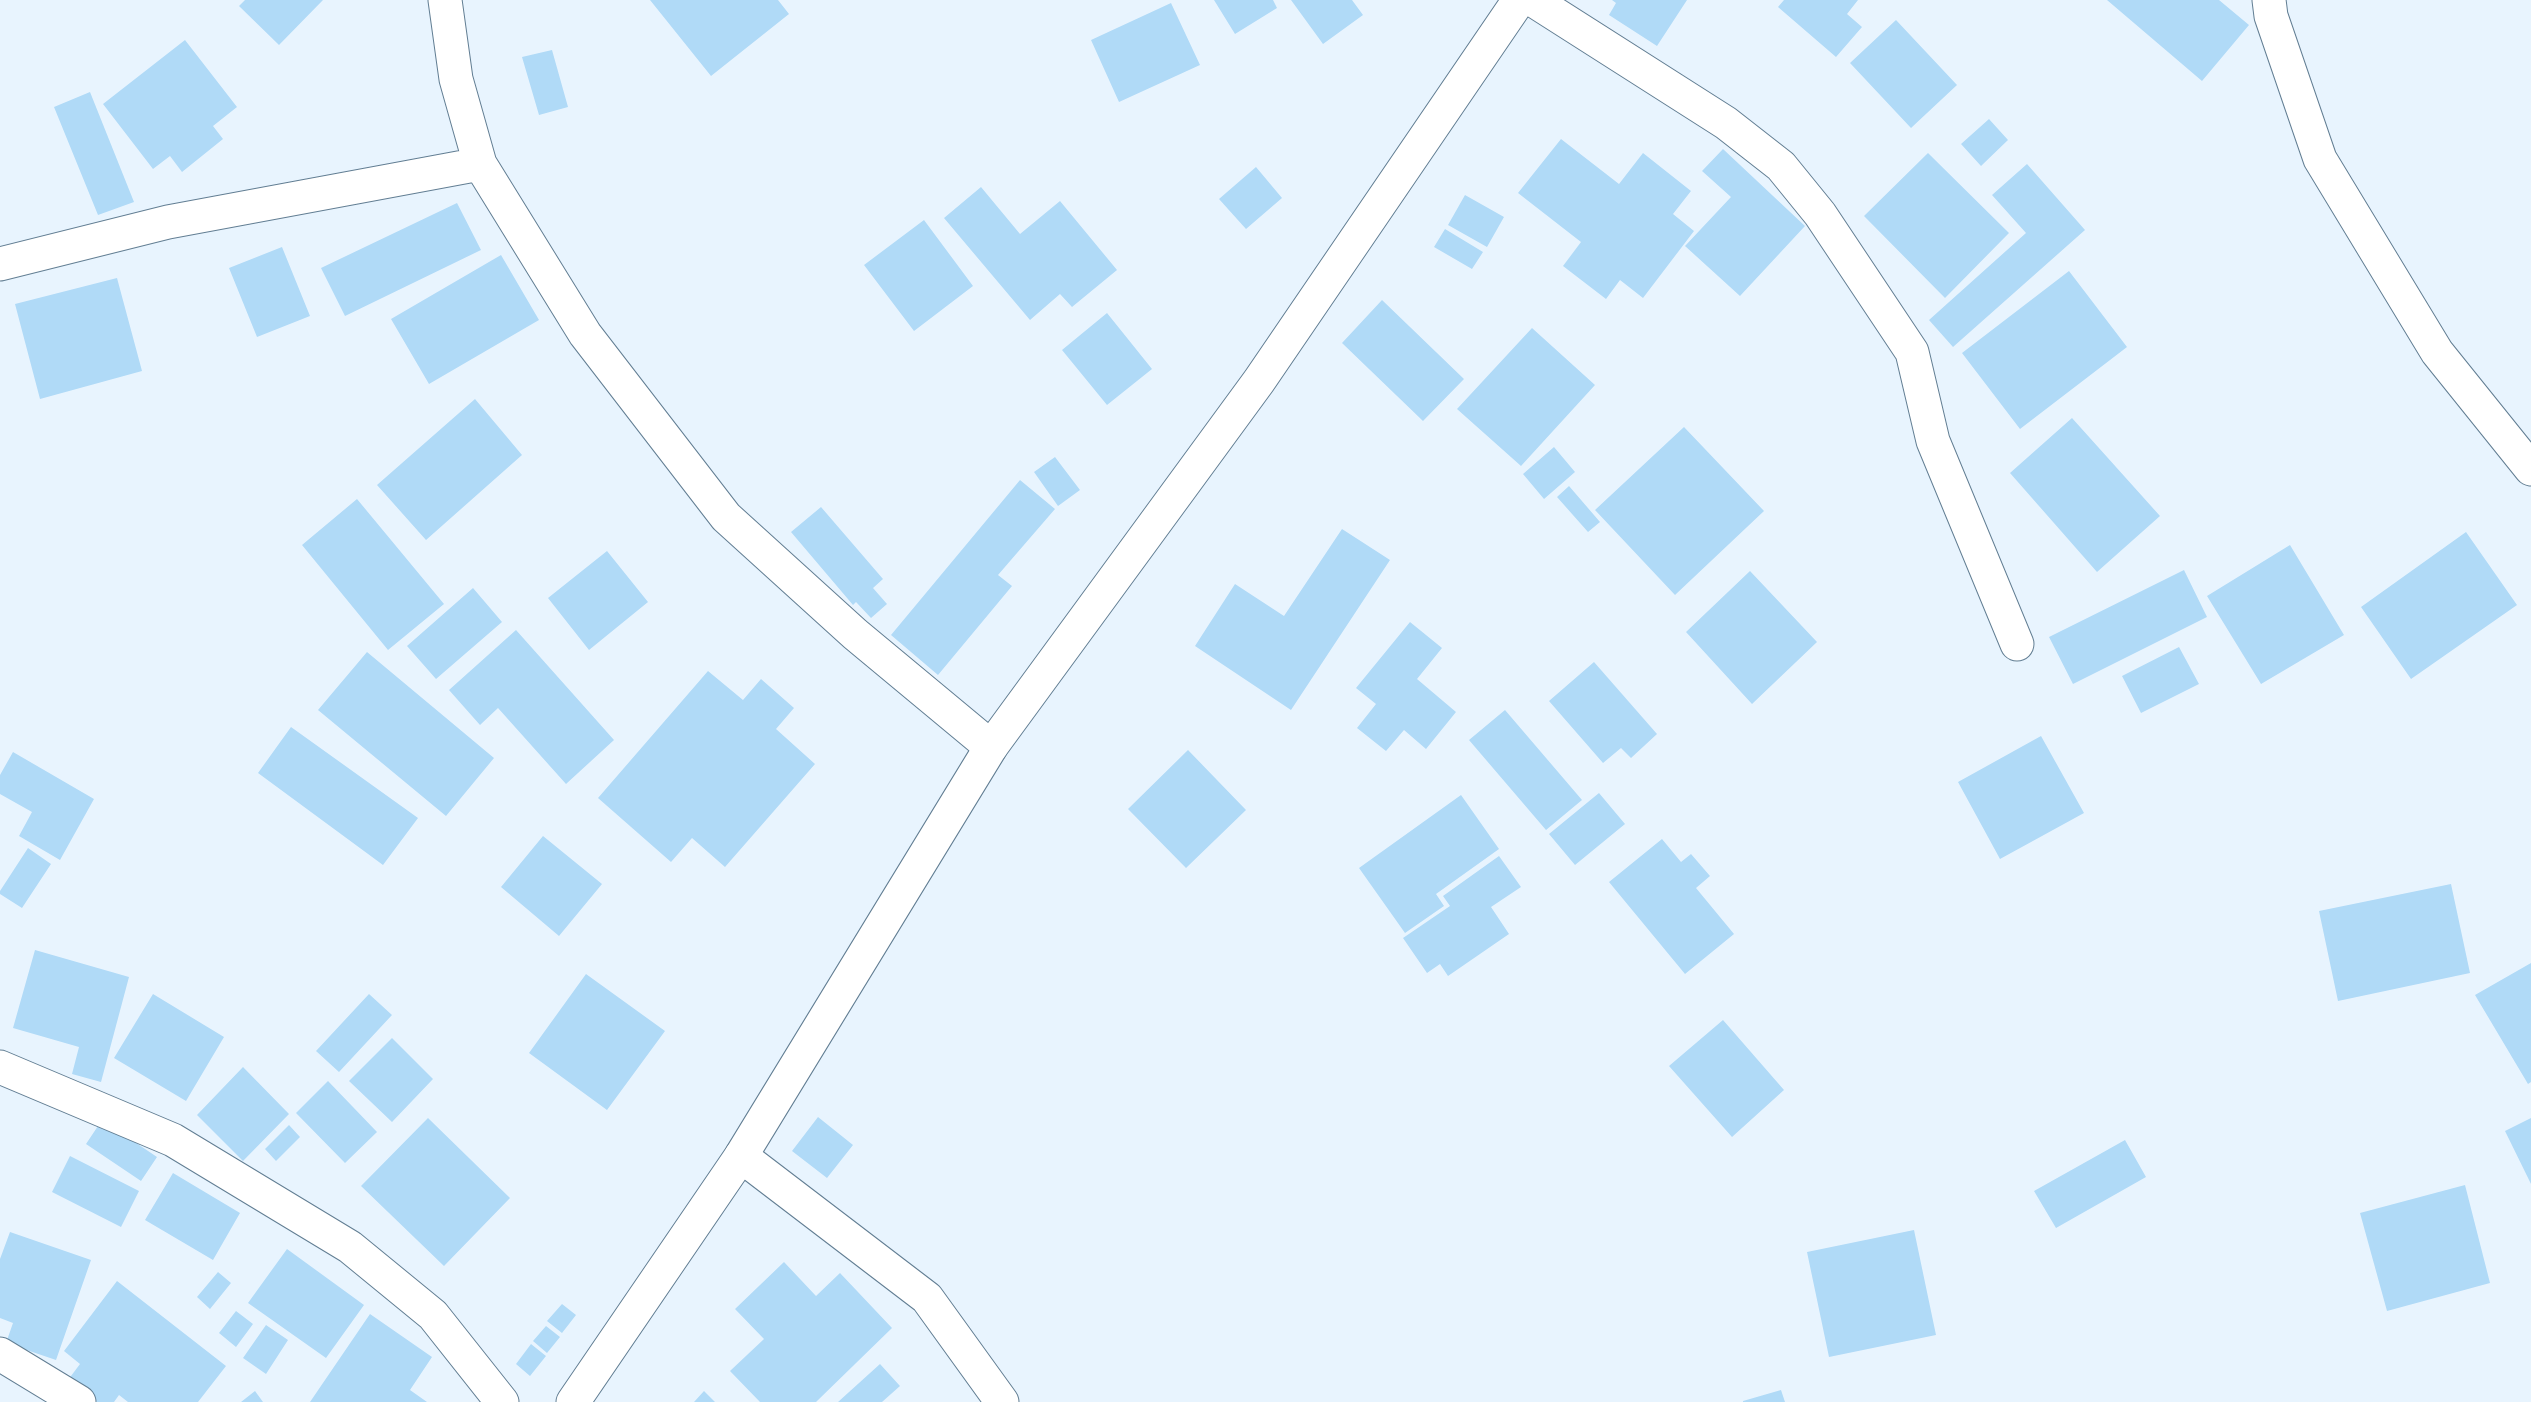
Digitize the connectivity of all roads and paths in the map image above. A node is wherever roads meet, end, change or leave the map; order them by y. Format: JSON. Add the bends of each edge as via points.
{"nodes":[{"id":1,"x":445,"y":0,"type":"edge"},
{"id":2,"x":1519,"y":0,"type":"edge"},
{"id":3,"x":1533,"y":0,"type":"edge"},
{"id":4,"x":2269,"y":0,"type":"edge"},
{"id":5,"x":480,"y":164,"type":"junction"},
{"id":6,"x":0,"y":264,"type":"edge"},
{"id":7,"x":2531,"y":469,"type":"edge"},
{"id":8,"x":2017,"y":644,"type":"dead end"},
{"id":9,"x":991,"y":747,"type":"junction"},
{"id":10,"x":0,"y":1067,"type":"edge"},
{"id":11,"x":741,"y":1156,"type":"junction"},
{"id":12,"x":0,"y":1354,"type":"edge"},
{"id":13,"x":79,"y":1402,"type":"edge"},
{"id":14,"x":502,"y":1402,"type":"edge"},
{"id":15,"x":573,"y":1402,"type":"edge"},
{"id":16,"x":1002,"y":1402,"type":"edge"}],
"edges":[{"from":1,"to":5,"type":"street","via":[[456,79]]},
{"from":2,"to":9,"type":"street","via":[[1259,381]]},
{"from":3,"to":8,"type":"street","via":[[1726,123],[1781,166],[1820,214],[1912,352],[1933,441]]},
{"from":4,"to":7,"type":"street","via":[[2319,159],[2437,352]]},
{"from":5,"to":6,"type":"street","via":[[168,222]]},
{"from":5,"to":9,"type":"street","via":[[585,334],[726,517],[855,634]]},
{"from":9,"to":11,"type":"street"},
{"from":10,"to":14,"type":"street","via":[[173,1140],[350,1247],[433,1315]]},
{"from":11,"to":15,"type":"street"},
{"from":11,"to":16,"type":"street","via":[[927,1298]]},
{"from":12,"to":13,"type":"street"}]}
